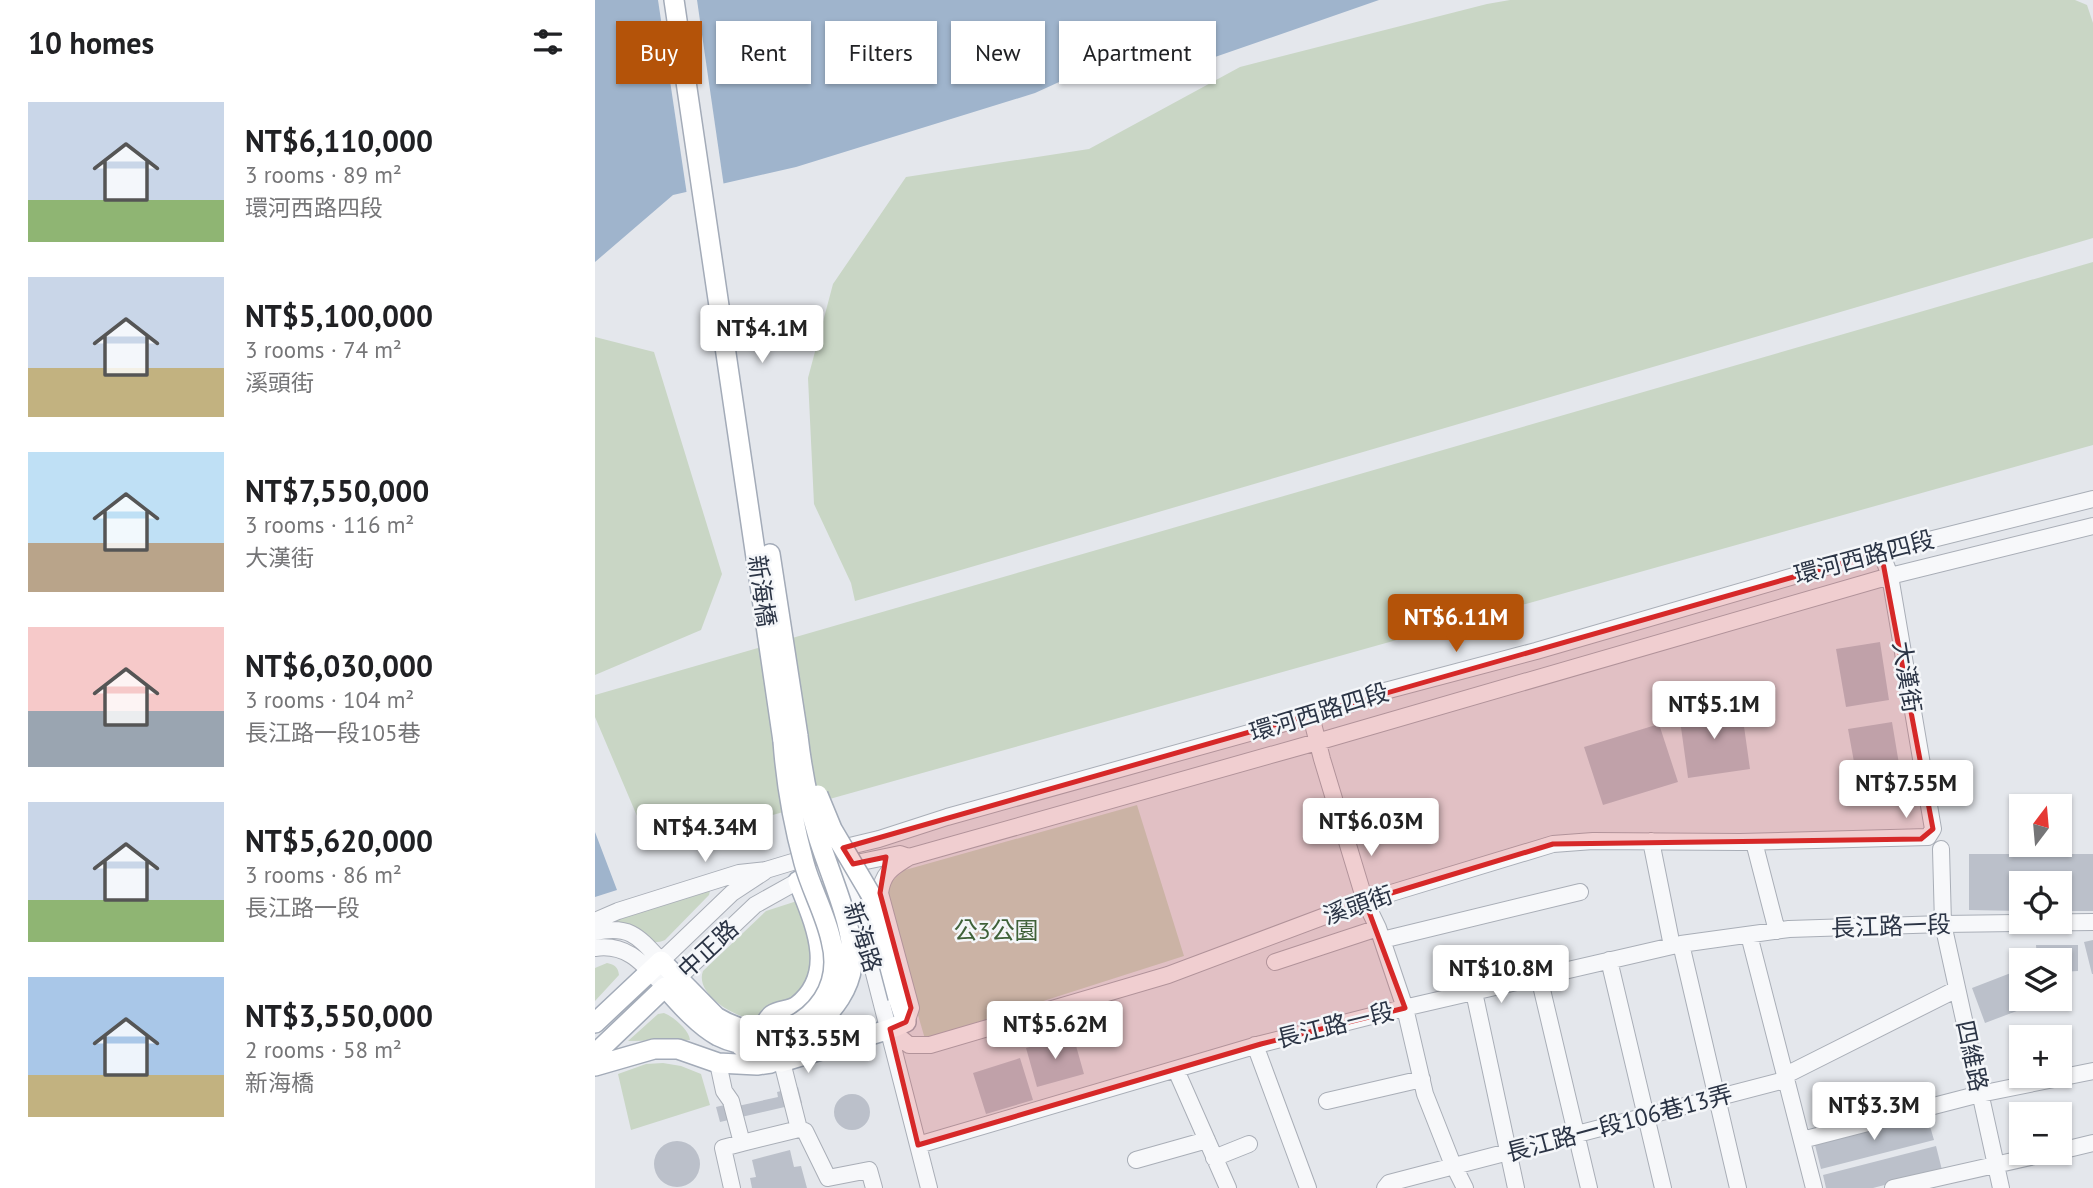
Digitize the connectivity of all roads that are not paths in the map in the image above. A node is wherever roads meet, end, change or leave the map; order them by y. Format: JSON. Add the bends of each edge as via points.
{"nodes":[{"id":1,"x":674,"y":0,"type":"edge"},
{"id":2,"x":685,"y":0,"type":"edge"},
{"id":3,"x":2093,"y":499,"type":"edge"},
{"id":4,"x":2093,"y":526,"type":"edge"},
{"id":5,"x":1881,"y":552,"type":"junction"},
{"id":6,"x":1890,"y":576,"type":"junction"},
{"id":7,"x":1311,"y":716,"type":"junction"},
{"id":8,"x":798,"y":736,"type":"junction"},
{"id":9,"x":1317,"y":742,"type":"junction"},
{"id":10,"x":1886,"y":839,"type":"joint"},
{"id":11,"x":1651,"y":841,"type":"junction"},
{"id":12,"x":1754,"y":842,"type":"junction"},
{"id":13,"x":1941,"y":849,"type":"dead end"},
{"id":14,"x":829,"y":851,"type":"junction"},
{"id":15,"x":909,"y":857,"type":"junction"},
{"id":16,"x":837,"y":867,"type":"junction"},
{"id":17,"x":766,"y":870,"type":"junction"},
{"id":18,"x":798,"y":881,"type":"junction"},
{"id":19,"x":1580,"y":892,"type":"dead end"},
{"id":20,"x":1365,"y":901,"type":"junction"},
{"id":21,"x":595,"y":921,"type":"edge"},
{"id":22,"x":2093,"y":922,"type":"edge"},
{"id":23,"x":1943,"y":924,"type":"junction"},
{"id":24,"x":1777,"y":931,"type":"junction"},
{"id":25,"x":595,"y":932,"type":"edge"},
{"id":26,"x":1380,"y":934,"type":"junction"},
{"id":27,"x":1749,"y":935,"type":"junction"},
{"id":28,"x":1676,"y":945,"type":"junction"},
{"id":29,"x":595,"y":948,"type":"edge"},
{"id":30,"x":1609,"y":960,"type":"junction"},
{"id":31,"x":1275,"y":962,"type":"dead end"},
{"id":32,"x":655,"y":966,"type":"junction"},
{"id":33,"x":1539,"y":977,"type":"junction"},
{"id":34,"x":671,"y":983,"type":"junction"},
{"id":35,"x":1957,"y":989,"type":"junction"},
{"id":36,"x":1474,"y":992,"type":"junction"},
{"id":37,"x":1405,"y":1008,"type":"junction"},
{"id":38,"x":595,"y":1023,"type":"edge"},
{"id":39,"x":898,"y":1026,"type":"junction"},
{"id":40,"x":766,"y":1033,"type":"junction"},
{"id":41,"x":736,"y":1043,"type":"junction"},
{"id":42,"x":1255,"y":1045,"type":"junction"},
{"id":43,"x":595,"y":1054,"type":"edge"},
{"id":44,"x":782,"y":1062,"type":"junction"},
{"id":45,"x":718,"y":1063,"type":"junction"},
{"id":46,"x":595,"y":1066,"type":"edge"},
{"id":47,"x":1176,"y":1070,"type":"junction"},
{"id":48,"x":2093,"y":1071,"type":"edge"},
{"id":49,"x":1784,"y":1078,"type":"junction"},
{"id":50,"x":1422,"y":1079,"type":"junction"},
{"id":51,"x":1980,"y":1094,"type":"junction"},
{"id":52,"x":1717,"y":1097,"type":"junction"},
{"id":53,"x":1327,"y":1101,"type":"dead end"},
{"id":54,"x":1645,"y":1117,"type":"junction"},
{"id":55,"x":799,"y":1129,"type":"junction"},
{"id":56,"x":1577,"y":1134,"type":"junction"},
{"id":57,"x":1207,"y":1140,"type":"junction"},
{"id":58,"x":1802,"y":1140,"type":"junction"},
{"id":59,"x":742,"y":1143,"type":"junction"},
{"id":60,"x":2093,"y":1143,"type":"edge"},
{"id":61,"x":1249,"y":1144,"type":"dead end"},
{"id":62,"x":918,"y":1145,"type":"junction"},
{"id":63,"x":2072,"y":1148,"type":"edge"},
{"id":64,"x":1507,"y":1152,"type":"junction"},
{"id":65,"x":1215,"y":1158,"type":"junction"},
{"id":66,"x":1136,"y":1160,"type":"dead end"},
{"id":67,"x":2009,"y":1162,"type":"edge"},
{"id":68,"x":1454,"y":1165,"type":"junction"},
{"id":69,"x":1996,"y":1165,"type":"junction"},
{"id":70,"x":732,"y":1188,"type":"edge"},
{"id":71,"x":874,"y":1188,"type":"edge"},
{"id":72,"x":929,"y":1188,"type":"edge"},
{"id":73,"x":1228,"y":1188,"type":"edge"},
{"id":74,"x":1308,"y":1188,"type":"edge"},
{"id":75,"x":1385,"y":1188,"type":"edge"},
{"id":76,"x":1465,"y":1188,"type":"edge"},
{"id":77,"x":1516,"y":1188,"type":"edge"},
{"id":78,"x":1589,"y":1188,"type":"edge"},
{"id":79,"x":1663,"y":1188,"type":"edge"},
{"id":80,"x":1738,"y":1188,"type":"edge"},
{"id":81,"x":1814,"y":1188,"type":"edge"},
{"id":82,"x":1893,"y":1188,"type":"edge"},
{"id":83,"x":2001,"y":1188,"type":"edge"}],
"edges":[{"from":1,"to":40,"type":"main road","name":"新海橋","bridge":true,"via":[[786,783],[804,865],[834,953],[828,989],[816,1010],[791,1028]]},
{"from":2,"to":8,"type":"main road","name":"新海橋"},
{"from":3,"to":5,"type":"street","name":"環河西路四段"},
{"from":4,"to":6,"type":"street","name":"環河西路四段"},
{"from":5,"to":6,"type":"street","name":"大漢街"},
{"from":5,"to":7,"type":"street","name":"環河西路四段","via":[[1385,691]]},
{"from":6,"to":9,"type":"street","name":"環河西路四段"},
{"from":6,"to":10,"type":"street","name":"大漢街","via":[[1933,829],[1928,837]]},
{"from":7,"to":9,"type":"street"},
{"from":7,"to":14,"type":"street","name":"環河西路四段"},
{"from":8,"to":39,"type":"main road","bridge":true,"via":[[827,818],[871,895],[898,998]]},
{"from":8,"to":41,"type":"main road","name":"新海橋","bridge":true,"via":[[810,806],[851,938],[851,968],[844,992],[832,1010],[801,1038],[757,1046]]},
{"from":9,"to":15,"type":"street","name":"環河西路四段"},
{"from":9,"to":20,"type":"street"},
{"from":10,"to":12,"type":"street","name":"溪頭街"},
{"from":11,"to":12,"type":"street","name":"溪頭街"},
{"from":11,"to":20,"type":"street","name":"溪頭街","via":[[1553,844]]},
{"from":11,"to":28,"type":"street"},
{"from":12,"to":24,"type":"street"},
{"from":13,"to":23,"type":"street","name":"四維路"},
{"from":14,"to":16,"type":"street","name":"新海路"},
{"from":14,"to":17,"type":"street","name":"環河西路四段"},
{"from":15,"to":16,"type":"street","name":"環河西路四段","via":[[900,854]]},
{"from":15,"to":39,"type":"street","via":[[882,879],[880,893],[911,1008]]},
{"from":16,"to":18,"type":"street","name":"中正路"},
{"from":16,"to":39,"type":"street","name":"新海路"},
{"from":17,"to":21,"type":"street","via":[[739,873]]},
{"from":17,"to":32,"type":"street","name":"中正路","via":[[732,893]]},
{"from":18,"to":34,"type":"street","name":"中正路","via":[[755,905]]},
{"from":18,"to":40,"type":"main road","via":[[818,934],[821,957],[817,979],[795,1008],[772,1015]]},
{"from":19,"to":26,"type":"street"},
{"from":20,"to":26,"type":"street"},
{"from":20,"to":39,"type":"street","name":"溪頭街","via":[[1168,975],[930,1045],[909,1045]]},
{"from":22,"to":23,"type":"street","name":"長江路一段"},
{"from":23,"to":24,"type":"street","name":"長江路一段"},
{"from":23,"to":35,"type":"street","name":"四維路"},
{"from":24,"to":27,"type":"street","name":"長江路一段"},
{"from":25,"to":32,"type":"street","via":[[613,929],[630,933],[645,944]]},
{"from":26,"to":31,"type":"street"},
{"from":26,"to":37,"type":"street"},
{"from":27,"to":28,"type":"street","name":"長江路一段"},
{"from":27,"to":49,"type":"street"},
{"from":28,"to":30,"type":"street","name":"長江路一段"},
{"from":28,"to":52,"type":"street"},
{"from":29,"to":32,"type":"street","via":[[622,949]]},
{"from":30,"to":33,"type":"street","name":"長江路一段"},
{"from":30,"to":54,"type":"street"},
{"from":32,"to":34,"type":"main road"},
{"from":32,"to":38,"type":"main road","name":"中正路"},
{"from":33,"to":36,"type":"street","name":"長江路一段"},
{"from":33,"to":56,"type":"street"},
{"from":34,"to":40,"type":"main road","via":[[734,1027]]},
{"from":34,"to":41,"type":"main road","via":[[679,1003],[717,1035]]},
{"from":34,"to":43,"type":"main road","name":"中正路"},
{"from":35,"to":49,"type":"street","name":"長江路一段106巷13弄"},
{"from":35,"to":51,"type":"street","name":"四維路"},
{"from":36,"to":37,"type":"street","name":"長江路一段"},
{"from":36,"to":64,"type":"street"},
{"from":37,"to":42,"type":"street","name":"長江路一段"},
{"from":37,"to":50,"type":"street"},
{"from":39,"to":44,"type":"main road"},
{"from":39,"to":62,"type":"street","name":"新海路"},
{"from":41,"to":44,"type":"main road","via":[[759,1059]]},
{"from":42,"to":47,"type":"street","name":"長江路一段"},
{"from":42,"to":74,"type":"street"},
{"from":44,"to":45,"type":"main road","via":[[757,1066]]},
{"from":44,"to":55,"type":"street"},
{"from":45,"to":46,"type":"main road","via":[[678,1049],[654,1049]]},
{"from":45,"to":59,"type":"street"},
{"from":47,"to":57,"type":"street"},
{"from":47,"to":62,"type":"street","name":"長江路一段"},
{"from":48,"to":51,"type":"street"},
{"from":49,"to":52,"type":"street","name":"長江路一段106巷13弄"},
{"from":49,"to":58,"type":"street"},
{"from":50,"to":53,"type":"street"},
{"from":50,"to":68,"type":"street"},
{"from":51,"to":58,"type":"street"},
{"from":51,"to":69,"type":"street","name":"四維路"},
{"from":52,"to":54,"type":"street","name":"長江路一段106巷13弄"},
{"from":52,"to":80,"type":"street"},
{"from":54,"to":56,"type":"street","name":"長江路一段106巷13弄"},
{"from":54,"to":79,"type":"street"},
{"from":55,"to":59,"type":"street"},
{"from":55,"to":71,"type":"street","via":[[805,1131],[828,1178],[869,1170]]},
{"from":56,"to":64,"type":"street","name":"長江路一段106巷13弄"},
{"from":56,"to":78,"type":"street"},
{"from":57,"to":65,"type":"street"},
{"from":57,"to":66,"type":"street"},
{"from":58,"to":81,"type":"street"},
{"from":59,"to":70,"type":"street","via":[[723,1148]]},
{"from":60,"to":63,"type":"street"},
{"from":61,"to":65,"type":"street"},
{"from":62,"to":72,"type":"street","name":"新海路"},
{"from":64,"to":68,"type":"street","name":"長江路一段106巷13弄"},
{"from":64,"to":77,"type":"street"},
{"from":65,"to":73,"type":"street"},
{"from":67,"to":69,"type":"street"},
{"from":68,"to":75,"type":"street","name":"長江路一段106巷13弄"},
{"from":68,"to":76,"type":"street"},
{"from":69,"to":82,"type":"street"},
{"from":69,"to":83,"type":"street","name":"四維路"}]}
